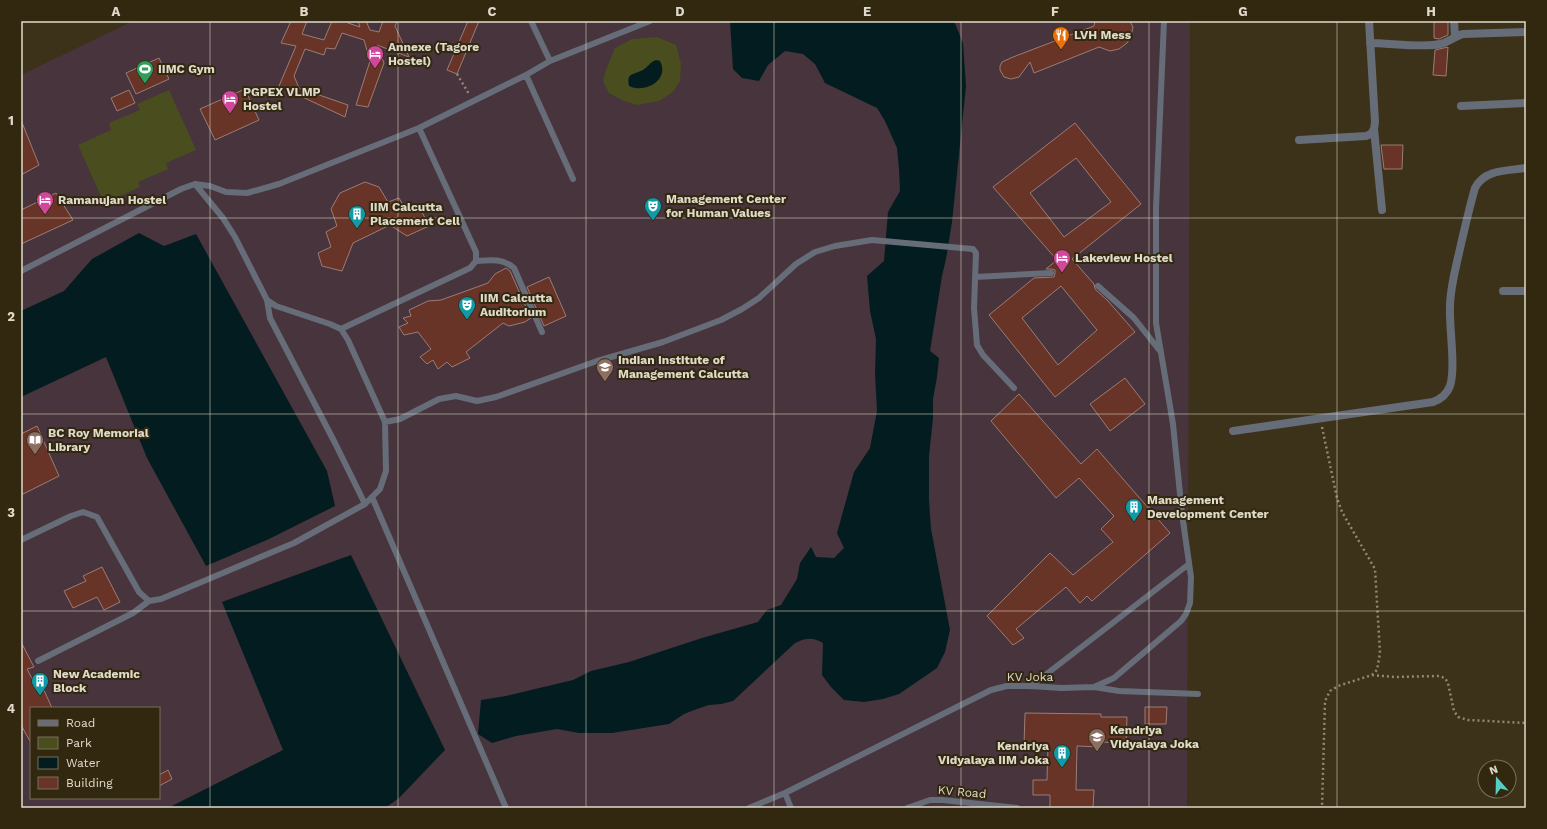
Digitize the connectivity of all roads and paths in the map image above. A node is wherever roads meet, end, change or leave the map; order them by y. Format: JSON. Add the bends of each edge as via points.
{"nodes":[{"id":1,"x":531,"y":21,"type":"edge"},
{"id":2,"x":650,"y":21,"type":"edge"},
{"id":3,"x":1164,"y":21,"type":"edge"},
{"id":4,"x":1369,"y":21,"type":"edge"},
{"id":5,"x":1454,"y":21,"type":"edge"},
{"id":6,"x":1526,"y":32,"type":"edge"},
{"id":7,"x":1455,"y":36,"type":"junction"},
{"id":8,"x":1370,"y":42,"type":"junction"},
{"id":9,"x":550,"y":61,"type":"junction"},
{"id":10,"x":457,"y":74,"type":"dead end"},
{"id":11,"x":526,"y":75,"type":"junction"},
{"id":12,"x":473,"y":101,"type":"junction"},
{"id":13,"x":1526,"y":103,"type":"edge"},
{"id":14,"x":1461,"y":106,"type":"dead end"},
{"id":15,"x":419,"y":128,"type":"junction"},
{"id":16,"x":1374,"y":129,"type":"junction"},
{"id":17,"x":1299,"y":140,"type":"dead end"},
{"id":18,"x":1526,"y":168,"type":"edge"},
{"id":19,"x":573,"y":179,"type":"dead end"},
{"id":20,"x":195,"y":184,"type":"junction"},
{"id":21,"x":1382,"y":210,"type":"dead end"},
{"id":22,"x":476,"y":261,"type":"junction"},
{"id":23,"x":21,"y":271,"type":"edge"},
{"id":24,"x":1051,"y":273,"type":"dead end"},
{"id":25,"x":975,"y":277,"type":"junction"},
{"id":26,"x":1098,"y":286,"type":"dead end"},
{"id":27,"x":1504,"y":291,"type":"dead end"},
{"id":28,"x":1526,"y":291,"type":"edge"},
{"id":29,"x":267,"y":300,"type":"junction"},
{"id":30,"x":341,"y":329,"type":"junction"},
{"id":31,"x":542,"y":332,"type":"dead end"},
{"id":32,"x":1161,"y":353,"type":"junction"},
{"id":33,"x":1014,"y":388,"type":"dead end"},
{"id":34,"x":1320,"y":418,"type":"junction"},
{"id":35,"x":385,"y":422,"type":"junction"},
{"id":36,"x":1233,"y":431,"type":"dead end"},
{"id":37,"x":372,"y":497,"type":"junction"},
{"id":38,"x":365,"y":504,"type":"junction"},
{"id":39,"x":21,"y":540,"type":"edge"},
{"id":40,"x":1189,"y":564,"type":"junction"},
{"id":41,"x":149,"y":601,"type":"junction"},
{"id":42,"x":38,"y":660,"type":"dead end"},
{"id":43,"x":1372,"y":675,"type":"junction"},
{"id":44,"x":1032,"y":686,"type":"junction"},
{"id":45,"x":1094,"y":686,"type":"junction"},
{"id":46,"x":1198,"y":694,"type":"dead end"},
{"id":47,"x":1526,"y":723,"type":"edge"},
{"id":48,"x":785,"y":793,"type":"junction"},
{"id":49,"x":506,"y":808,"type":"edge"},
{"id":50,"x":749,"y":808,"type":"edge"},
{"id":51,"x":791,"y":808,"type":"edge"},
{"id":52,"x":906,"y":808,"type":"edge"},
{"id":53,"x":1016,"y":808,"type":"edge"},
{"id":54,"x":1322,"y":808,"type":"edge"}],
"edges":[{"from":1,"to":9,"type":"lane"},
{"from":2,"to":9,"type":"lane"},
{"from":3,"to":32,"type":"lane","name":"KV Joka","via":[[1156,208],[1156,323]]},
{"from":4,"to":8,"type":"street"},
{"from":5,"to":7,"type":"street"},
{"from":6,"to":7,"type":"street"},
{"from":7,"to":8,"type":"street","via":[[1446,43],[1431,46]]},
{"from":8,"to":16,"type":"street"},
{"from":9,"to":11,"type":"lane"},
{"from":10,"to":12,"type":"path"},
{"from":11,"to":12,"type":"lane"},
{"from":11,"to":19,"type":"lane"},
{"from":12,"to":15,"type":"lane"},
{"from":13,"to":14,"type":"street"},
{"from":15,"to":20,"type":"lane","via":[[279,184],[247,193],[226,192]]},
{"from":15,"to":22,"type":"lane","via":[[476,252]]},
{"from":16,"to":17,"type":"street","via":[[1366,136]]},
{"from":16,"to":21,"type":"street"},
{"from":18,"to":34,"type":"street","via":[[1484,176],[1475,188],[1453,277],[1450,307],[1452,371],[1446,393],[1433,402]]},
{"from":20,"to":23,"type":"lane"},
{"from":20,"to":29,"type":"lane","via":[[223,218]]},
{"from":22,"to":30,"type":"lane","via":[[470,268]]},
{"from":22,"to":31,"type":"lane","via":[[498,260],[508,262],[514,268]]},
{"from":24,"to":25,"type":"lane"},
{"from":25,"to":33,"type":"lane","via":[[977,345]]},
{"from":25,"to":35,"type":"lane","via":[[976,253],[973,249],[872,240],[835,246],[815,252],[796,264],[759,298],[721,320],[663,342],[597,361],[496,397],[477,401],[456,396],[439,399],[400,419]]},
{"from":26,"to":32,"type":"lane","via":[[1134,318]]},
{"from":27,"to":28,"type":"street"},
{"from":29,"to":30,"type":"lane","via":[[276,306]]},
{"from":29,"to":38,"type":"lane","via":[[270,318]]},
{"from":30,"to":35,"type":"lane"},
{"from":32,"to":40,"type":"lane","name":"KV Joka","via":[[1173,424]]},
{"from":34,"to":36,"type":"street"},
{"from":34,"to":43,"type":"path","via":[[1336,498],[1375,569],[1380,653],[1377,670]]},
{"from":35,"to":37,"type":"lane","via":[[386,471],[380,489]]},
{"from":37,"to":38,"type":"lane"},
{"from":37,"to":49,"type":"lane"},
{"from":38,"to":41,"type":"lane","via":[[294,543],[161,599]]},
{"from":39,"to":41,"type":"lane","via":[[83,512],[97,517],[139,592]]},
{"from":40,"to":44,"type":"lane"},
{"from":40,"to":45,"type":"lane","name":"KV Joka","via":[[1190,603],[1181,621],[1114,678]]},
{"from":41,"to":42,"type":"lane","via":[[133,613]]},
{"from":43,"to":47,"type":"path","via":[[1445,678],[1452,707],[1458,717],[1468,720]]},
{"from":43,"to":54,"type":"path","via":[[1338,686],[1330,691],[1325,700]]},
{"from":44,"to":45,"type":"lane","name":"KV Joka"},
{"from":44,"to":48,"type":"lane","name":"KV Joka","via":[[1007,686],[991,690]]},
{"from":45,"to":46,"type":"lane","via":[[1119,690]]},
{"from":48,"to":50,"type":"lane","name":"KV Joka"},
{"from":48,"to":51,"type":"lane"},
{"from":52,"to":53,"type":"lane","name":"KV Road","via":[[930,800]]}]}
